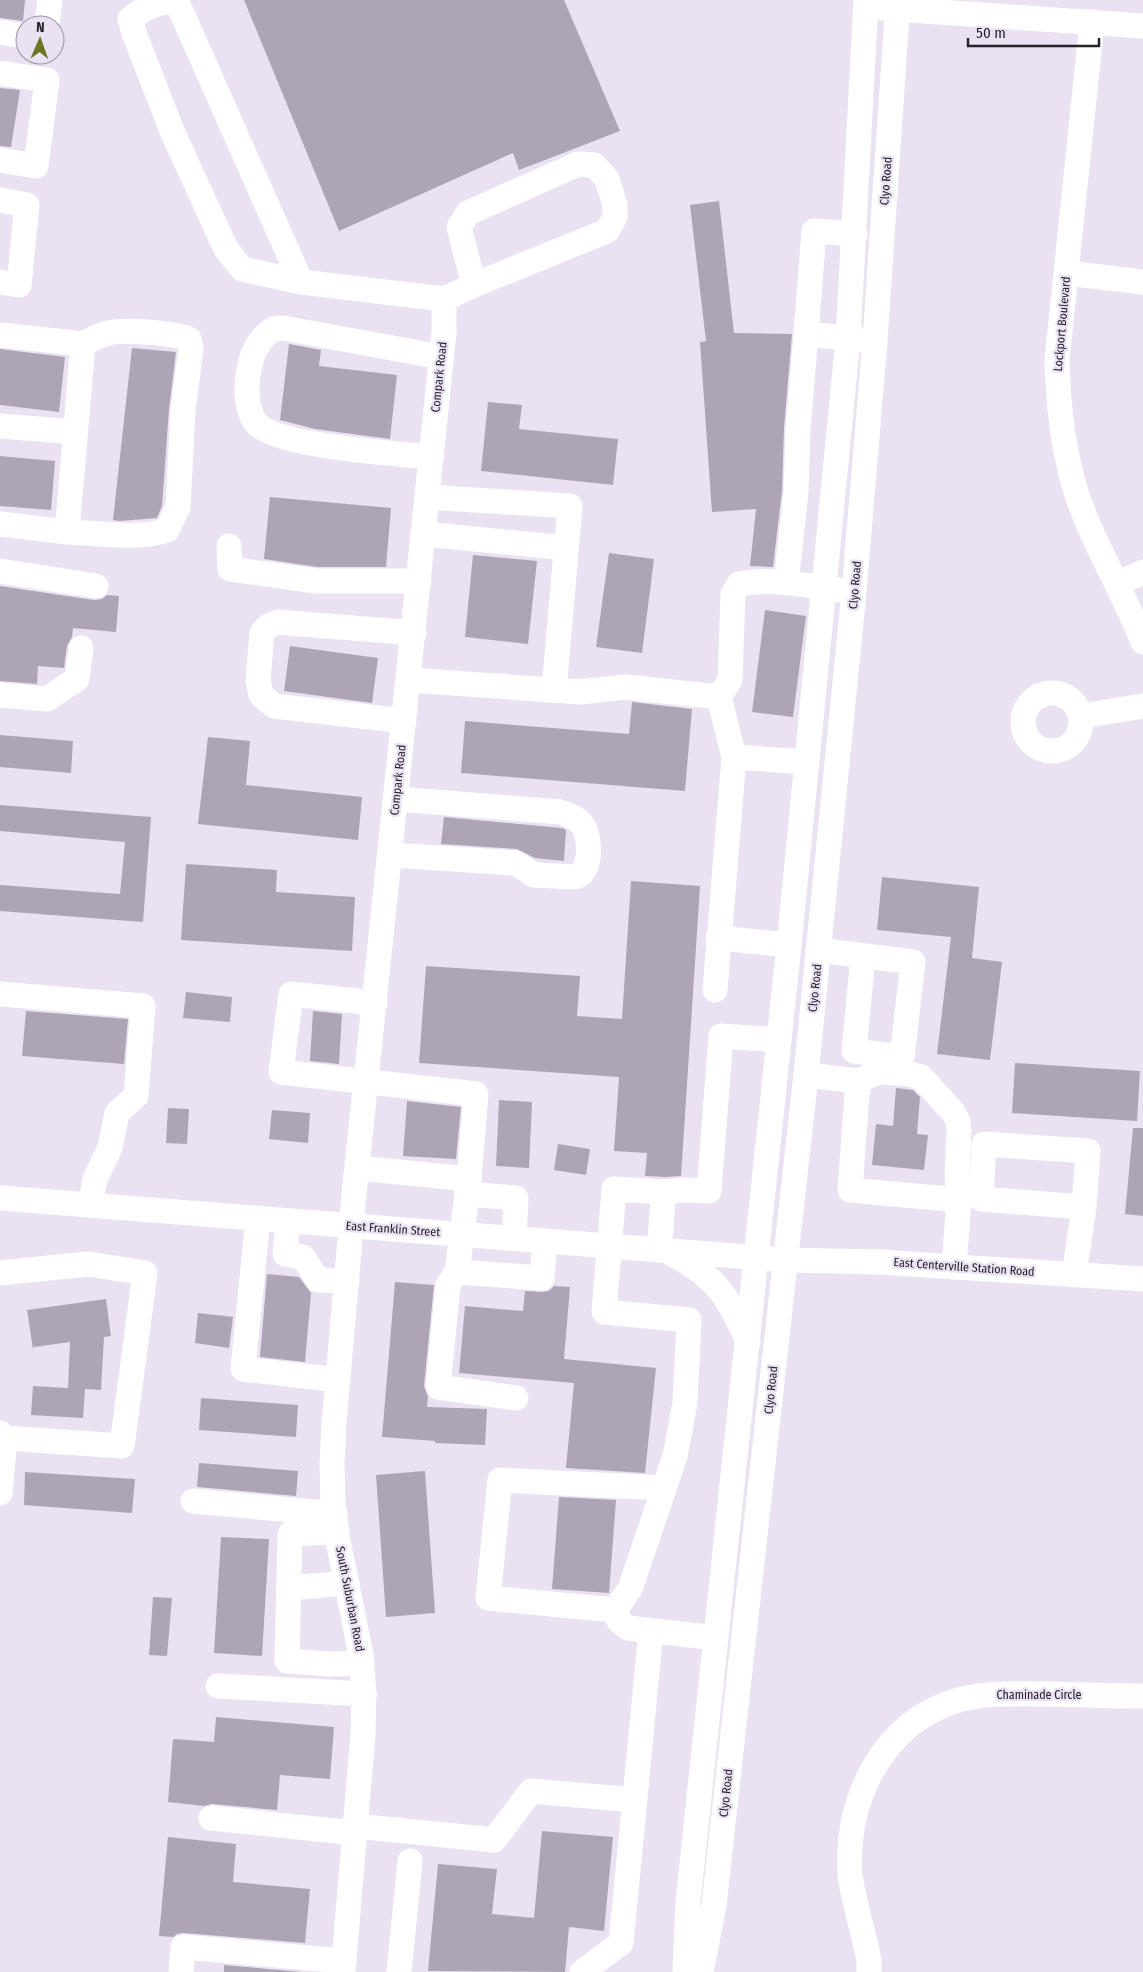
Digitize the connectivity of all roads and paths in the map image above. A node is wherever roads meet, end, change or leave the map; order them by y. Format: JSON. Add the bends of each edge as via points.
{"nodes":[{"id":1,"x":50,"y":0,"type":"edge"},
{"id":2,"x":866,"y":3,"type":"edge"},
{"id":3,"x":898,"y":4,"type":"edge"},
{"id":4,"x":48,"y":15,"type":"edge"},
{"id":5,"x":1092,"y":22,"type":"junction"},
{"id":6,"x":1143,"y":26,"type":"edge"},
{"id":7,"x":0,"y":32,"type":"edge"},
{"id":8,"x":15,"y":34,"type":"edge"},
{"id":9,"x":0,"y":73,"type":"edge"},
{"id":10,"x":0,"y":160,"type":"edge"},
{"id":11,"x":0,"y":200,"type":"edge"},
{"id":12,"x":855,"y":234,"type":"junction"},
{"id":13,"x":1066,"y":273,"type":"junction"},
{"id":14,"x":0,"y":282,"type":"edge"},
{"id":15,"x":301,"y":282,"type":"junction"},
{"id":16,"x":1143,"y":282,"type":"edge"},
{"id":17,"x":474,"y":284,"type":"junction"},
{"id":18,"x":444,"y":299,"type":"junction"},
{"id":19,"x":806,"y":334,"type":"junction"},
{"id":20,"x":0,"y":335,"type":"edge"},
{"id":21,"x":848,"y":339,"type":"junction"},
{"id":22,"x":875,"y":341,"type":"junction"},
{"id":23,"x":83,"y":344,"type":"junction"},
{"id":24,"x":443,"y":345,"type":"junction"},
{"id":25,"x":0,"y":426,"type":"edge"},
{"id":26,"x":75,"y":432,"type":"junction"},
{"id":27,"x":431,"y":457,"type":"junction"},
{"id":28,"x":427,"y":497,"type":"junction"},
{"id":29,"x":0,"y":524,"type":"edge"},
{"id":30,"x":67,"y":532,"type":"junction"},
{"id":31,"x":424,"y":534,"type":"junction"},
{"id":32,"x":230,"y":546,"type":"dead end"},
{"id":33,"x":566,"y":548,"type":"junction"},
{"id":34,"x":0,"y":571,"type":"edge"},
{"id":35,"x":1143,"y":572,"type":"edge"},
{"id":36,"x":419,"y":581,"type":"junction"},
{"id":37,"x":786,"y":583,"type":"junction"},
{"id":38,"x":1117,"y":584,"type":"junction"},
{"id":39,"x":96,"y":586,"type":"dead end"},
{"id":40,"x":823,"y":588,"type":"junction"},
{"id":41,"x":854,"y":592,"type":"junction"},
{"id":42,"x":1140,"y":626,"type":"edge"},
{"id":43,"x":414,"y":633,"type":"junction"},
{"id":44,"x":81,"y":648,"type":"dead end"},
{"id":45,"x":408,"y":680,"type":"junction"},
{"id":46,"x":554,"y":690,"type":"junction"},
{"id":47,"x":0,"y":695,"type":"edge"},
{"id":48,"x":719,"y":696,"type":"junction"},
{"id":49,"x":1143,"y":706,"type":"edge"},
{"id":50,"x":1081,"y":716,"type":"dead end"},
{"id":51,"x":404,"y":721,"type":"junction"},
{"id":52,"x":734,"y":757,"type":"junction"},
{"id":53,"x":806,"y":762,"type":"junction"},
{"id":54,"x":396,"y":799,"type":"junction"},
{"id":55,"x":390,"y":855,"type":"junction"},
{"id":56,"x":718,"y":938,"type":"junction"},
{"id":57,"x":789,"y":945,"type":"junction"},
{"id":58,"x":818,"y":950,"type":"junction"},
{"id":59,"x":863,"y":956,"type":"dead end"},
{"id":60,"x":715,"y":990,"type":"dead end"},
{"id":61,"x":1,"y":1001,"type":"edge"},
{"id":62,"x":376,"y":1003,"type":"junction"},
{"id":63,"x":779,"y":1040,"type":"junction"},
{"id":64,"x":806,"y":1074,"type":"junction"},
{"id":65,"x":858,"y":1081,"type":"junction"},
{"id":66,"x":367,"y":1083,"type":"junction"},
{"id":67,"x":358,"y":1168,"type":"junction"},
{"id":68,"x":467,"y":1187,"type":"junction"},
{"id":69,"x":664,"y":1192,"type":"junction"},
{"id":70,"x":0,"y":1198,"type":"edge"},
{"id":71,"x":959,"y":1200,"type":"junction"},
{"id":72,"x":90,"y":1205,"type":"junction"},
{"id":73,"x":1084,"y":1207,"type":"junction"},
{"id":74,"x":258,"y":1218,"type":"junction"},
{"id":75,"x":288,"y":1221,"type":"junction"},
{"id":76,"x":352,"y":1226,"type":"junction"},
{"id":77,"x":461,"y":1234,"type":"junction"},
{"id":78,"x":514,"y":1238,"type":"junction"},
{"id":79,"x":545,"y":1240,"type":"junction"},
{"id":80,"x":609,"y":1245,"type":"junction"},
{"id":81,"x":662,"y":1250,"type":"junction"},
{"id":82,"x":254,"y":1252,"type":"junction"},
{"id":83,"x":285,"y":1254,"type":"junction"},
{"id":84,"x":757,"y":1257,"type":"junction"},
{"id":85,"x":786,"y":1260,"type":"junction"},
{"id":86,"x":954,"y":1267,"type":"junction"},
{"id":87,"x":457,"y":1272,"type":"junction"},
{"id":88,"x":0,"y":1273,"type":"edge"},
{"id":89,"x":1074,"y":1275,"type":"junction"},
{"id":90,"x":1143,"y":1279,"type":"edge"},
{"id":91,"x":347,"y":1281,"type":"junction"},
{"id":92,"x":748,"y":1341,"type":"junction"},
{"id":93,"x":246,"y":1384,"type":"dead end"},
{"id":94,"x":337,"y":1387,"type":"junction"},
{"id":95,"x":516,"y":1398,"type":"dead end"},
{"id":96,"x":3,"y":1436,"type":"edge"},
{"id":97,"x":663,"y":1488,"type":"junction"},
{"id":98,"x":0,"y":1493,"type":"edge"},
{"id":99,"x":193,"y":1501,"type":"dead end"},
{"id":100,"x":336,"y":1523,"type":"junction"},
{"id":101,"x":347,"y":1583,"type":"junction"},
{"id":102,"x":289,"y":1588,"type":"junction"},
{"id":103,"x":615,"y":1610,"type":"junction"},
{"id":104,"x":651,"y":1631,"type":"junction"},
{"id":105,"x":716,"y":1638,"type":"junction"},
{"id":106,"x":362,"y":1663,"type":"junction"},
{"id":107,"x":218,"y":1686,"type":"dead end"},
{"id":108,"x":364,"y":1694,"type":"junction"},
{"id":109,"x":1143,"y":1696,"type":"edge"},
{"id":110,"x":635,"y":1800,"type":"junction"},
{"id":111,"x":211,"y":1818,"type":"dead end"},
{"id":112,"x":355,"y":1829,"type":"junction"},
{"id":113,"x":410,"y":1861,"type":"dead end"},
{"id":114,"x":343,"y":1967,"type":"edge"},
{"id":115,"x":181,"y":1972,"type":"edge"},
{"id":116,"x":399,"y":1972,"type":"edge"},
{"id":117,"x":582,"y":1972,"type":"edge"},
{"id":118,"x":685,"y":1972,"type":"edge"},
{"id":119,"x":701,"y":1972,"type":"edge"},
{"id":120,"x":869,"y":1972,"type":"edge"}],
"edges":[{"from":1,"to":4,"type":"street"},
{"from":2,"to":3,"type":"street"},
{"from":2,"to":12,"type":"street"},
{"from":3,"to":5,"type":"street"},
{"from":3,"to":22,"type":"street","name":"Clyo Road"},
{"from":5,"to":6,"type":"street"},
{"from":5,"to":13,"type":"street","name":"Lockport Boulevard"},
{"from":7,"to":8,"type":"street"},
{"from":9,"to":10,"type":"street","via":[[47,80],[36,166]]},
{"from":11,"to":14,"type":"street","via":[[27,205],[19,285]]},
{"from":12,"to":19,"type":"street","via":[[814,231]]},
{"from":12,"to":21,"type":"street"},
{"from":13,"to":16,"type":"street"},
{"from":13,"to":38,"type":"street","name":"Lockport Boulevard","via":[[1057,360],[1061,426],[1077,494]]},
{"from":15,"to":15,"type":"street","via":[[177,2],[164,1],[145,8],[130,19],[134,33],[172,131],[226,248],[242,269]]},
{"from":15,"to":18,"type":"street"},
{"from":17,"to":17,"type":"street","via":[[607,231],[615,217],[607,179],[594,165],[578,164],[468,213],[459,227]]},
{"from":17,"to":18,"type":"street"},
{"from":18,"to":24,"type":"street","name":"Compark Road"},
{"from":19,"to":21,"type":"street"},
{"from":19,"to":37,"type":"street","via":[[796,492]]},
{"from":20,"to":23,"type":"street"},
{"from":21,"to":22,"type":"street"},
{"from":21,"to":40,"type":"street"},
{"from":22,"to":41,"type":"street","name":"Clyo Road"},
{"from":23,"to":26,"type":"street"},
{"from":23,"to":30,"type":"street","via":[[108,333],[179,335],[189,339],[191,349],[183,410],[178,507],[167,530],[158,533]]},
{"from":24,"to":27,"type":"street","name":"Compark Road"},
{"from":24,"to":27,"type":"street","via":[[283,328],[272,330],[259,343],[250,362],[247,380],[248,398],[256,423],[274,434],[306,442]]},
{"from":25,"to":26,"type":"street"},
{"from":26,"to":30,"type":"street"},
{"from":27,"to":28,"type":"street","name":"Compark Road"},
{"from":28,"to":31,"type":"street","name":"Compark Road"},
{"from":28,"to":33,"type":"street","via":[[570,506]]},
{"from":29,"to":30,"type":"street"},
{"from":31,"to":33,"type":"street"},
{"from":31,"to":36,"type":"street","name":"Compark Road"},
{"from":32,"to":36,"type":"street","via":[[230,569],[316,581]]},
{"from":33,"to":46,"type":"street"},
{"from":34,"to":39,"type":"street"},
{"from":35,"to":38,"type":"street"},
{"from":36,"to":43,"type":"street","name":"Compark Road"},
{"from":37,"to":40,"type":"street"},
{"from":37,"to":48,"type":"street","via":[[739,584],[733,594],[730,680]]},
{"from":38,"to":42,"type":"street","name":"Lockport Boulevard"},
{"from":40,"to":41,"type":"street"},
{"from":40,"to":53,"type":"street"},
{"from":41,"to":58,"type":"street","name":"Clyo Road"},
{"from":43,"to":45,"type":"street","name":"Compark Road"},
{"from":43,"to":51,"type":"street","via":[[278,622],[262,633],[258,680],[261,694],[274,706]]},
{"from":44,"to":47,"type":"street","via":[[77,679],[47,699]]},
{"from":45,"to":46,"type":"street"},
{"from":45,"to":51,"type":"street","name":"Compark Road"},
{"from":46,"to":48,"type":"street","via":[[580,692],[626,688]]},
{"from":48,"to":52,"type":"street"},
{"from":49,"to":50,"type":"street"},
{"from":51,"to":54,"type":"street","name":"Compark Road"},
{"from":52,"to":53,"type":"street"},
{"from":52,"to":56,"type":"street"},
{"from":53,"to":57,"type":"street"},
{"from":54,"to":55,"type":"street","name":"Compark Road"},
{"from":54,"to":55,"type":"street","via":[[560,812],[583,825],[588,841],[587,861],[584,872],[574,877],[534,874],[516,862]]},
{"from":55,"to":62,"type":"street","name":"Compark Road"},
{"from":56,"to":57,"type":"street"},
{"from":56,"to":60,"type":"street"},
{"from":57,"to":63,"type":"street"},
{"from":58,"to":59,"type":"street"},
{"from":58,"to":64,"type":"street","name":"Clyo Road"},
{"from":61,"to":72,"type":"street","via":[[144,1006],[136,1096],[116,1113],[110,1148],[95,1179]]},
{"from":62,"to":66,"type":"street","name":"Compark Road"},
{"from":62,"to":66,"type":"street","via":[[291,994],[281,1072]]},
{"from":63,"to":69,"type":"street","via":[[720,1036],[709,1191]]},
{"from":63,"to":84,"type":"street"},
{"from":64,"to":65,"type":"street"},
{"from":64,"to":85,"type":"street","name":"Clyo Road"},
{"from":65,"to":71,"type":"street","via":[[879,1072],[921,1077],[953,1112],[959,1132]]},
{"from":65,"to":71,"type":"street","via":[[850,1190]]},
{"from":66,"to":67,"type":"street","name":"Compark Road"},
{"from":66,"to":68,"type":"street","via":[[476,1094]]},
{"from":67,"to":68,"type":"street"},
{"from":67,"to":76,"type":"street","name":"Compark Road"},
{"from":68,"to":77,"type":"street"},
{"from":68,"to":78,"type":"street","via":[[516,1198]]},
{"from":69,"to":80,"type":"street","via":[[614,1189]]},
{"from":69,"to":81,"type":"street"},
{"from":70,"to":72,"type":"street","name":"East Franklin Street"},
{"from":71,"to":86,"type":"street"},
{"from":72,"to":74,"type":"street","name":"East Franklin Street"},
{"from":73,"to":73,"type":"street","via":[[1088,1151],[984,1144],[981,1199]]},
{"from":73,"to":89,"type":"street"},
{"from":74,"to":75,"type":"street","name":"East Franklin Street"},
{"from":74,"to":82,"type":"street"},
{"from":75,"to":76,"type":"street","name":"East Franklin Street"},
{"from":75,"to":83,"type":"street"},
{"from":76,"to":77,"type":"street","name":"East Franklin Street"},
{"from":76,"to":91,"type":"street","name":"South Suburban Road"},
{"from":77,"to":78,"type":"street","name":"East Franklin Street"},
{"from":77,"to":87,"type":"street"},
{"from":78,"to":79,"type":"street","name":"East Franklin Street"},
{"from":79,"to":80,"type":"street","name":"East Franklin Street"},
{"from":79,"to":87,"type":"street","via":[[542,1278]]},
{"from":80,"to":81,"type":"street","name":"East Franklin Street"},
{"from":80,"to":97,"type":"street","via":[[604,1312],[689,1320],[684,1402],[675,1456]]},
{"from":81,"to":84,"type":"street","name":"East Franklin Street"},
{"from":81,"to":92,"type":"street","via":[[693,1265],[716,1284],[730,1303]]},
{"from":82,"to":83,"type":"street"},
{"from":82,"to":94,"type":"street","via":[[243,1369]]},
{"from":83,"to":91,"type":"street","via":[[303,1257],[318,1280]]},
{"from":84,"to":85,"type":"street","name":"East Franklin Street"},
{"from":84,"to":92,"type":"street"},
{"from":85,"to":86,"type":"street","name":"East Centerville Station Road"},
{"from":85,"to":119,"type":"street","name":"Clyo Road","via":[[714,1905]]},
{"from":86,"to":89,"type":"street","name":"East Centerville Station Road"},
{"from":87,"to":95,"type":"street","via":[[448,1285],[438,1387]]},
{"from":88,"to":96,"type":"street","via":[[88,1264],[145,1273],[122,1446]]},
{"from":89,"to":90,"type":"street","name":"East Centerville Station Road"},
{"from":91,"to":94,"type":"street","name":"South Suburban Road"},
{"from":92,"to":105,"type":"street"},
{"from":93,"to":94,"type":"street"},
{"from":94,"to":100,"type":"street","name":"South Suburban Road","via":[[332,1464]]},
{"from":96,"to":98,"type":"street"},
{"from":97,"to":103,"type":"street","via":[[630,1589]]},
{"from":97,"to":103,"type":"street","via":[[500,1480],[488,1598]]},
{"from":99,"to":100,"type":"street"},
{"from":100,"to":101,"type":"street","name":"South Suburban Road"},
{"from":100,"to":102,"type":"street","via":[[290,1534]]},
{"from":101,"to":102,"type":"street"},
{"from":101,"to":106,"type":"street","name":"South Suburban Road"},
{"from":102,"to":106,"type":"street","via":[[287,1661]]},
{"from":103,"to":104,"type":"street","via":[[619,1621],[628,1628]]},
{"from":104,"to":105,"type":"street"},
{"from":104,"to":110,"type":"street"},
{"from":105,"to":118,"type":"street","via":[[688,1902]]},
{"from":106,"to":108,"type":"street","name":"South Suburban Road"},
{"from":107,"to":108,"type":"street"},
{"from":108,"to":112,"type":"street","name":"South Suburban Road"},
{"from":109,"to":120,"type":"street","name":"Chaminade Circle","via":[[989,1695],[955,1701],[920,1716],[894,1738],[873,1768],[856,1807],[849,1846],[850,1878]]},
{"from":110,"to":112,"type":"street","via":[[531,1791],[494,1840]]},
{"from":110,"to":117,"type":"street","via":[[621,1943]]},
{"from":111,"to":112,"type":"street"},
{"from":112,"to":114,"type":"street","name":"South Suburban Road"},
{"from":113,"to":116,"type":"street"},
{"from":114,"to":115,"type":"street","via":[[183,1947]]}]}
